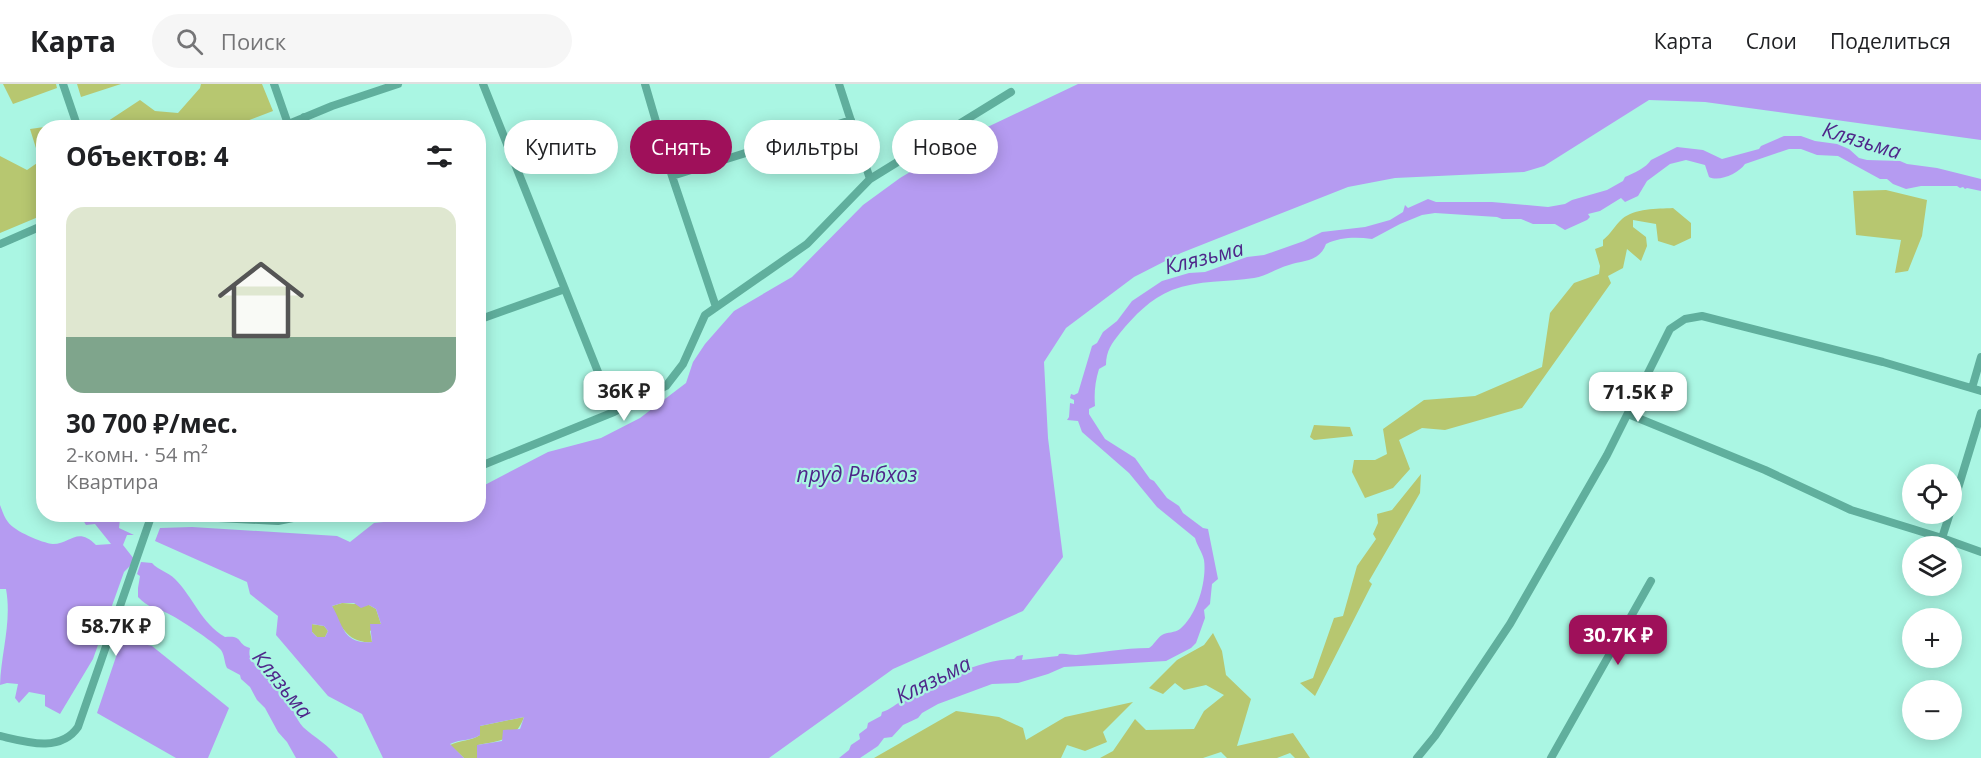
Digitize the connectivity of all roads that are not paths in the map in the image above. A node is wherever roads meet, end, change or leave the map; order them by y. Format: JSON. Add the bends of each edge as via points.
{"nodes":[{"id":1,"x":63,"y":84,"type":"edge"},
{"id":2,"x":274,"y":84,"type":"edge"},
{"id":3,"x":398,"y":84,"type":"edge"},
{"id":4,"x":483,"y":84,"type":"edge"},
{"id":5,"x":645,"y":84,"type":"edge"},
{"id":6,"x":839,"y":84,"type":"edge"},
{"id":7,"x":1011,"y":92,"type":"dead end"},
{"id":8,"x":304,"y":117,"type":"junction"},
{"id":9,"x":75,"y":120,"type":"edge"},
{"id":10,"x":287,"y":120,"type":"edge"},
{"id":11,"x":297,"y":120,"type":"edge"},
{"id":12,"x":305,"y":120,"type":"edge"},
{"id":13,"x":851,"y":120,"type":"edge"},
{"id":14,"x":744,"y":153,"type":"edge"},
{"id":15,"x":868,"y":174,"type":"edge"},
{"id":16,"x":672,"y":176,"type":"junction"},
{"id":17,"x":870,"y":179,"type":"junction"},
{"id":18,"x":36,"y":228,"type":"edge"},
{"id":19,"x":0,"y":244,"type":"edge"},
{"id":20,"x":565,"y":288,"type":"junction"},
{"id":21,"x":716,"y":307,"type":"junction"},
{"id":22,"x":486,"y":318,"type":"edge"},
{"id":23,"x":1981,"y":357,"type":"edge"},
{"id":24,"x":1972,"y":388,"type":"junction"},
{"id":25,"x":1981,"y":391,"type":"edge"},
{"id":26,"x":615,"y":412,"type":"junction"},
{"id":27,"x":1981,"y":413,"type":"edge"},
{"id":28,"x":1628,"y":414,"type":"junction"},
{"id":29,"x":486,"y":463,"type":"edge"},
{"id":30,"x":1962,"y":475,"type":"edge"},
{"id":31,"x":149,"y":522,"type":"edge"},
{"id":32,"x":1936,"y":536,"type":"edge"},
{"id":33,"x":1962,"y":545,"type":"edge"},
{"id":34,"x":1981,"y":552,"type":"edge"},
{"id":35,"x":1651,"y":581,"type":"dead end"},
{"id":36,"x":0,"y":736,"type":"edge"},
{"id":37,"x":1417,"y":758,"type":"edge"},
{"id":38,"x":1551,"y":758,"type":"edge"}],
"edges":[{"from":1,"to":9,"type":"street"},
{"from":2,"to":10,"type":"street"},
{"from":3,"to":8,"type":"street"},
{"from":4,"to":20,"type":"street"},
{"from":5,"to":16,"type":"street"},
{"from":6,"to":13,"type":"street"},
{"from":7,"to":17,"type":"street"},
{"from":8,"to":11,"type":"street"},
{"from":8,"to":12,"type":"street"},
{"from":14,"to":16,"type":"street"},
{"from":15,"to":17,"type":"street"},
{"from":16,"to":21,"type":"street"},
{"from":17,"to":21,"type":"street","via":[[807,244]]},
{"from":18,"to":19,"type":"street"},
{"from":20,"to":22,"type":"street"},
{"from":20,"to":26,"type":"street"},
{"from":21,"to":26,"type":"street","via":[[705,315],[683,364],[666,387]]},
{"from":23,"to":24,"type":"street"},
{"from":24,"to":25,"type":"street"},
{"from":24,"to":28,"type":"street","via":[[1702,316],[1686,319],[1670,329]]},
{"from":26,"to":29,"type":"street"},
{"from":27,"to":30,"type":"street"},
{"from":28,"to":32,"type":"street","via":[[1851,510]]},
{"from":28,"to":37,"type":"street","via":[[1510,624]]},
{"from":31,"to":36,"type":"street","via":[[78,728],[71,737],[53,744]]},
{"from":33,"to":34,"type":"street"},
{"from":35,"to":38,"type":"street"}]}
